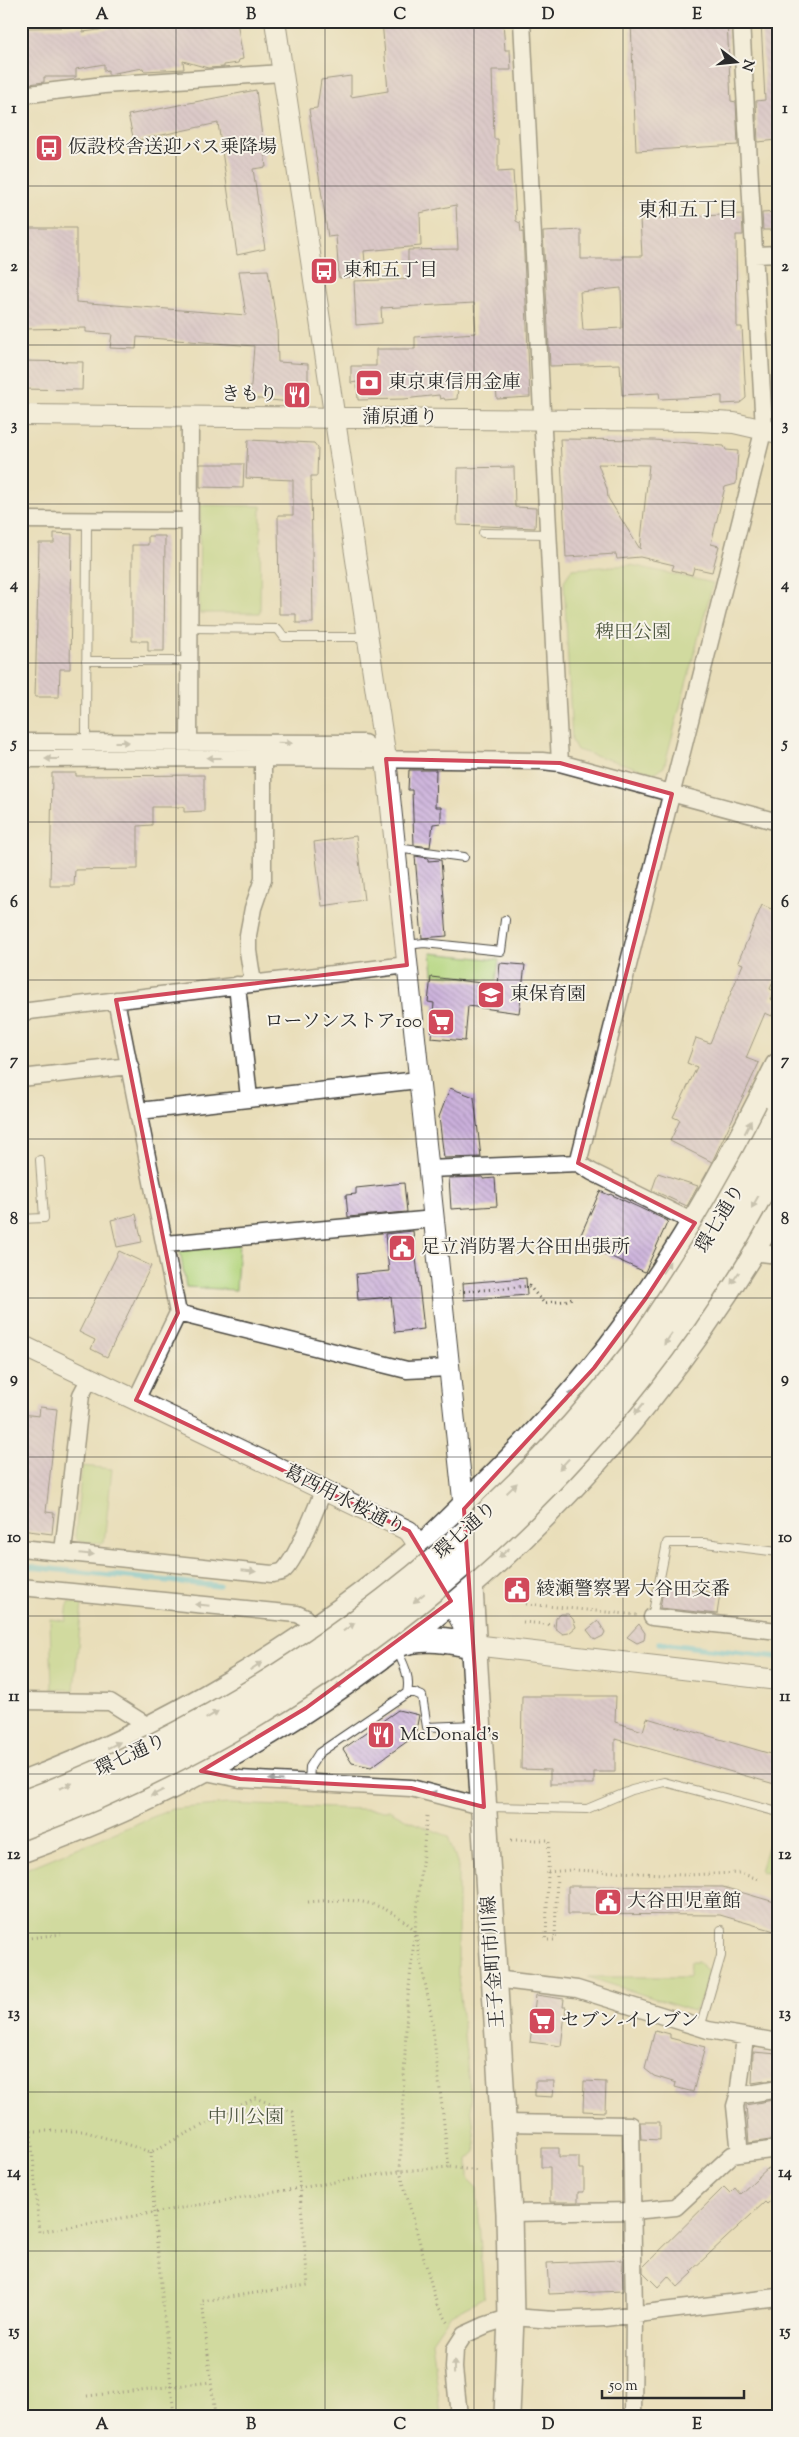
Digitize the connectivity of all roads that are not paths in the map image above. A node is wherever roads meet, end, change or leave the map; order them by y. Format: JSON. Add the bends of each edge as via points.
{"nodes":[{"id":1,"x":275,"y":21,"type":"edge"},
{"id":2,"x":522,"y":21,"type":"edge"},
{"id":3,"x":742,"y":21,"type":"edge"},
{"id":4,"x":282,"y":73,"type":"junction"},
{"id":5,"x":21,"y":95,"type":"edge"},
{"id":6,"x":778,"y":254,"type":"edge"},
{"id":7,"x":754,"y":255,"type":"junction"},
{"id":8,"x":21,"y":415,"type":"edge"},
{"id":9,"x":190,"y":417,"type":"junction"},
{"id":10,"x":335,"y":418,"type":"junction"},
{"id":11,"x":542,"y":419,"type":"junction"},
{"id":12,"x":771,"y":430,"type":"edge"},
{"id":13,"x":21,"y":520,"type":"edge"},
{"id":14,"x":87,"y":521,"type":"junction"},
{"id":15,"x":190,"y":521,"type":"junction"},
{"id":16,"x":483,"y":533,"type":"dead end"},
{"id":17,"x":548,"y":534,"type":"junction"},
{"id":18,"x":190,"y":628,"type":"junction"},
{"id":19,"x":368,"y":637,"type":"junction"},
{"id":20,"x":86,"y":661,"type":"junction"},
{"id":21,"x":190,"y":661,"type":"junction"},
{"id":22,"x":21,"y":742,"type":"edge"},
{"id":23,"x":86,"y":742,"type":"junction"},
{"id":24,"x":190,"y":742,"type":"junction"},
{"id":25,"x":189,"y":758,"type":"junction"},
{"id":26,"x":263,"y":758,"type":"junction"},
{"id":27,"x":21,"y":759,"type":"edge"},
{"id":28,"x":386,"y":759,"type":"junction"},
{"id":29,"x":560,"y":763,"type":"junction"},
{"id":30,"x":672,"y":794,"type":"junction"},
{"id":31,"x":778,"y":822,"type":"edge"},
{"id":32,"x":395,"y":849,"type":"junction"},
{"id":33,"x":464,"y":857,"type":"dead end"},
{"id":34,"x":505,"y":920,"type":"dead end"},
{"id":35,"x":404,"y":945,"type":"junction"},
{"id":36,"x":407,"y":966,"type":"junction"},
{"id":37,"x":245,"y":984,"type":"junction"},
{"id":38,"x":116,"y":1000,"type":"junction"},
{"id":39,"x":21,"y":1012,"type":"edge"},
{"id":40,"x":130,"y":1066,"type":"junction"},
{"id":41,"x":778,"y":1066,"type":"edge"},
{"id":42,"x":21,"y":1078,"type":"edge"},
{"id":43,"x":418,"y":1080,"type":"junction"},
{"id":44,"x":250,"y":1098,"type":"junction"},
{"id":45,"x":139,"y":1111,"type":"junction"},
{"id":46,"x":778,"y":1113,"type":"edge"},
{"id":47,"x":778,"y":1159,"type":"edge"},
{"id":48,"x":40,"y":1160,"type":"dead end"},
{"id":49,"x":578,"y":1163,"type":"junction"},
{"id":50,"x":428,"y":1169,"type":"junction"},
{"id":51,"x":778,"y":1206,"type":"edge"},
{"id":52,"x":21,"y":1219,"type":"edge"},
{"id":53,"x":434,"y":1220,"type":"junction"},
{"id":54,"x":694,"y":1223,"type":"junction"},
{"id":55,"x":166,"y":1244,"type":"junction"},
{"id":56,"x":752,"y":1252,"type":"junction"},
{"id":57,"x":778,"y":1256,"type":"edge"},
{"id":58,"x":178,"y":1313,"type":"junction"},
{"id":59,"x":21,"y":1345,"type":"edge"},
{"id":60,"x":449,"y":1368,"type":"junction"},
{"id":61,"x":90,"y":1378,"type":"junction"},
{"id":62,"x":136,"y":1400,"type":"junction"},
{"id":63,"x":324,"y":1489,"type":"junction"},
{"id":64,"x":464,"y":1509,"type":"junction"},
{"id":65,"x":421,"y":1547,"type":"junction"},
{"id":66,"x":21,"y":1548,"type":"edge"},
{"id":67,"x":64,"y":1552,"type":"junction"},
{"id":68,"x":778,"y":1552,"type":"edge"},
{"id":69,"x":470,"y":1584,"type":"junction"},
{"id":70,"x":21,"y":1587,"type":"edge"},
{"id":71,"x":451,"y":1601,"type":"junction"},
{"id":72,"x":652,"y":1617,"type":"joint"},
{"id":73,"x":315,"y":1628,"type":"junction"},
{"id":74,"x":778,"y":1631,"type":"edge"},
{"id":75,"x":395,"y":1645,"type":"junction"},
{"id":76,"x":474,"y":1645,"type":"junction"},
{"id":77,"x":778,"y":1680,"type":"edge"},
{"id":78,"x":406,"y":1693,"type":"junction"},
{"id":79,"x":21,"y":1701,"type":"edge"},
{"id":80,"x":479,"y":1724,"type":"junction"},
{"id":81,"x":151,"y":1728,"type":"junction"},
{"id":82,"x":200,"y":1771,"type":"junction"},
{"id":83,"x":310,"y":1782,"type":"junction"},
{"id":84,"x":21,"y":1785,"type":"edge"},
{"id":85,"x":21,"y":1804,"type":"edge"},
{"id":86,"x":484,"y":1807,"type":"junction"},
{"id":87,"x":778,"y":1812,"type":"edge"},
{"id":88,"x":21,"y":1827,"type":"edge"},
{"id":89,"x":21,"y":1850,"type":"edge"},
{"id":90,"x":721,"y":1930,"type":"dead end"},
{"id":91,"x":495,"y":1979,"type":"junction"},
{"id":92,"x":700,"y":2028,"type":"junction"},
{"id":93,"x":746,"y":2037,"type":"junction"},
{"id":94,"x":778,"y":2042,"type":"edge"},
{"id":95,"x":778,"y":2090,"type":"edge"},
{"id":96,"x":738,"y":2096,"type":"junction"},
{"id":97,"x":503,"y":2123,"type":"junction"},
{"id":98,"x":778,"y":2149,"type":"edge"},
{"id":99,"x":740,"y":2154,"type":"junction"},
{"id":100,"x":633,"y":2211,"type":"junction"},
{"id":101,"x":509,"y":2213,"type":"junction"},
{"id":102,"x":778,"y":2297,"type":"edge"},
{"id":103,"x":634,"y":2315,"type":"junction"},
{"id":104,"x":511,"y":2318,"type":"junction"},
{"id":105,"x":459,"y":2416,"type":"edge"},
{"id":106,"x":508,"y":2416,"type":"edge"},
{"id":107,"x":633,"y":2416,"type":"edge"}],
"edges":[{"from":1,"to":4,"type":"street"},
{"from":2,"to":11,"type":"street"},
{"from":3,"to":7,"type":"street"},
{"from":4,"to":5,"type":"street","via":[[104,85]]},
{"from":4,"to":10,"type":"street"},
{"from":6,"to":7,"type":"street"},
{"from":7,"to":12,"type":"street"},
{"from":8,"to":9,"type":"street","name":"蒲原通り"},
{"from":9,"to":10,"type":"street","name":"蒲原通り"},
{"from":9,"to":15,"type":"street"},
{"from":10,"to":11,"type":"street","name":"蒲原通り"},
{"from":10,"to":19,"type":"street"},
{"from":11,"to":12,"type":"street","name":"蒲原通り","via":[[698,421]]},
{"from":11,"to":17,"type":"street"},
{"from":12,"to":30,"type":"street"},
{"from":13,"to":14,"type":"street"},
{"from":14,"to":15,"type":"street"},
{"from":14,"to":20,"type":"lane"},
{"from":15,"to":18,"type":"street"},
{"from":16,"to":17,"type":"lane"},
{"from":17,"to":29,"type":"street"},
{"from":18,"to":19,"type":"lane","via":[[278,629],[284,637]]},
{"from":18,"to":21,"type":"street"},
{"from":19,"to":28,"type":"street"},
{"from":20,"to":21,"type":"lane"},
{"from":20,"to":23,"type":"lane"},
{"from":21,"to":24,"type":"street"},
{"from":22,"to":23,"type":"street"},
{"from":23,"to":24,"type":"street","one_way":true},
{"from":24,"to":25,"type":"street"},
{"from":24,"to":28,"type":"street","one_way":true,"via":[[364,744]]},
{"from":26,"to":25,"type":"street","one_way":true},
{"from":25,"to":27,"type":"street","one_way":true},
{"from":26,"to":28,"type":"street"},
{"from":26,"to":37,"type":"street","via":[[263,878],[248,934]]},
{"from":28,"to":29,"type":"street"},
{"from":28,"to":32,"type":"street"},
{"from":29,"to":30,"type":"street"},
{"from":30,"to":31,"type":"street"},
{"from":30,"to":49,"type":"street"},
{"from":32,"to":33,"type":"lane"},
{"from":32,"to":35,"type":"street"},
{"from":34,"to":35,"type":"lane","via":[[501,950],[424,943]]},
{"from":35,"to":36,"type":"street"},
{"from":36,"to":37,"type":"street"},
{"from":36,"to":43,"type":"street"},
{"from":37,"to":38,"type":"street"},
{"from":37,"to":44,"type":"street"},
{"from":38,"to":39,"type":"street"},
{"from":38,"to":40,"type":"street"},
{"from":40,"to":42,"type":"street"},
{"from":40,"to":45,"type":"street"},
{"from":54,"to":41,"type":"main road","one_way":true},
{"from":43,"to":44,"type":"street"},
{"from":43,"to":50,"type":"street"},
{"from":44,"to":45,"type":"street"},
{"from":45,"to":55,"type":"street"},
{"from":85,"to":46,"type":"main road","name":"環七通り","one_way":true,"bridge":true,"via":[[115,1766],[161,1743],[290,1667],[372,1610],[478,1521],[571,1428],[632,1355],[722,1218]]},
{"from":47,"to":88,"type":"main road","name":"環七通り","one_way":true,"bridge":true,"via":[[742,1226],[648,1369],[529,1502],[490,1538],[387,1626],[301,1686],[169,1762]]},
{"from":48,"to":52,"type":"lane","via":[[44,1218]]},
{"from":49,"to":50,"type":"street"},
{"from":49,"to":54,"type":"street"},
{"from":50,"to":53,"type":"street"},
{"from":51,"to":56,"type":"main road"},
{"from":53,"to":55,"type":"street"},
{"from":53,"to":60,"type":"street"},
{"from":64,"to":54,"type":"main road","one_way":true,"via":[[594,1368],[646,1298]]},
{"from":55,"to":58,"type":"street"},
{"from":56,"to":57,"type":"street"},
{"from":56,"to":69,"type":"main road","one_way":true,"via":[[698,1333],[620,1432],[545,1515]]},
{"from":58,"to":60,"type":"street","via":[[407,1370]]},
{"from":58,"to":62,"type":"street"},
{"from":59,"to":61,"type":"street","name":"葛西用水桜通り"},
{"from":60,"to":64,"type":"street"},
{"from":61,"to":62,"type":"street","name":"葛西用水桜通り"},
{"from":61,"to":67,"type":"street","via":[[82,1395]]},
{"from":62,"to":63,"type":"street","name":"葛西用水桜通り"},
{"from":63,"to":65,"type":"street","name":"葛西用水桜通り","via":[[409,1531]]},
{"from":67,"to":63,"type":"street","one_way":true,"via":[[272,1574],[281,1572],[287,1567]]},
{"from":64,"to":65,"type":"main road"},
{"from":64,"to":69,"type":"main road","name":"王子金町市川線"},
{"from":65,"to":71,"type":"street","name":"葛西用水桜通り"},
{"from":65,"to":73,"type":"main road"},
{"from":66,"to":67,"type":"street"},
{"from":68,"to":72,"type":"lane","via":[[704,1543],[667,1543]]},
{"from":69,"to":71,"type":"main road"},
{"from":69,"to":76,"type":"main road","name":"王子金町市川線"},
{"from":73,"to":70,"type":"street","one_way":true,"via":[[297,1614]]},
{"from":71,"to":75,"type":"main road"},
{"from":71,"to":76,"type":"street","name":"葛西用水桜通り"},
{"from":72,"to":74,"type":"street"},
{"from":81,"to":73,"type":"main road","one_way":true,"via":[[237,1679]]},
{"from":75,"to":76,"type":"main road","via":[[409,1640],[432,1639]]},
{"from":75,"to":78,"type":"lane","via":[[407,1675],[409,1685]]},
{"from":75,"to":82,"type":"main road","one_way":true,"via":[[306,1708]]},
{"from":76,"to":77,"type":"street"},
{"from":76,"to":80,"type":"main road","name":"王子金町市川線"},
{"from":78,"to":80,"type":"lane","via":[[415,1692],[422,1696],[427,1727]]},
{"from":78,"to":83,"type":"lane","via":[[319,1753],[310,1767]]},
{"from":79,"to":81,"type":"street","via":[[110,1702]]},
{"from":80,"to":86,"type":"main road","name":"王子金町市川線"},
{"from":84,"to":81,"type":"main road","one_way":true,"via":[[89,1758]]},
{"from":83,"to":82,"type":"street","one_way":true,"via":[[240,1779]]},
{"from":82,"to":89,"type":"main road","one_way":true,"via":[[82,1827]]},
{"from":86,"to":83,"type":"street","one_way":true,"via":[[411,1788]]},
{"from":86,"to":87,"type":"lane","via":[[588,1810],[632,1790],[664,1782]]},
{"from":86,"to":91,"type":"main road","name":"王子金町市川線"},
{"from":90,"to":92,"type":"lane","via":[[721,1956]]},
{"from":91,"to":92,"type":"street","via":[[577,1989]]},
{"from":91,"to":97,"type":"main road","name":"王子金町市川線"},
{"from":92,"to":93,"type":"street"},
{"from":93,"to":94,"type":"street"},
{"from":93,"to":96,"type":"street"},
{"from":95,"to":96,"type":"street"},
{"from":96,"to":99,"type":"street","via":[[735,2106]]},
{"from":97,"to":100,"type":"street","via":[[631,2125]]},
{"from":97,"to":101,"type":"main road","name":"王子金町市川線"},
{"from":98,"to":99,"type":"street"},
{"from":99,"to":100,"type":"street","via":[[732,2156],[676,2208]]},
{"from":100,"to":101,"type":"street"},
{"from":100,"to":103,"type":"street"},
{"from":101,"to":104,"type":"main road","name":"王子金町市川線"},
{"from":102,"to":103,"type":"street"},
{"from":103,"to":104,"type":"street","via":[[555,2320]]},
{"from":103,"to":107,"type":"street"},
{"from":105,"to":104,"type":"street","one_way":true,"via":[[454,2368],[455,2349],[460,2339],[472,2331]]},
{"from":104,"to":106,"type":"main road","name":"王子金町市川線"}]}
